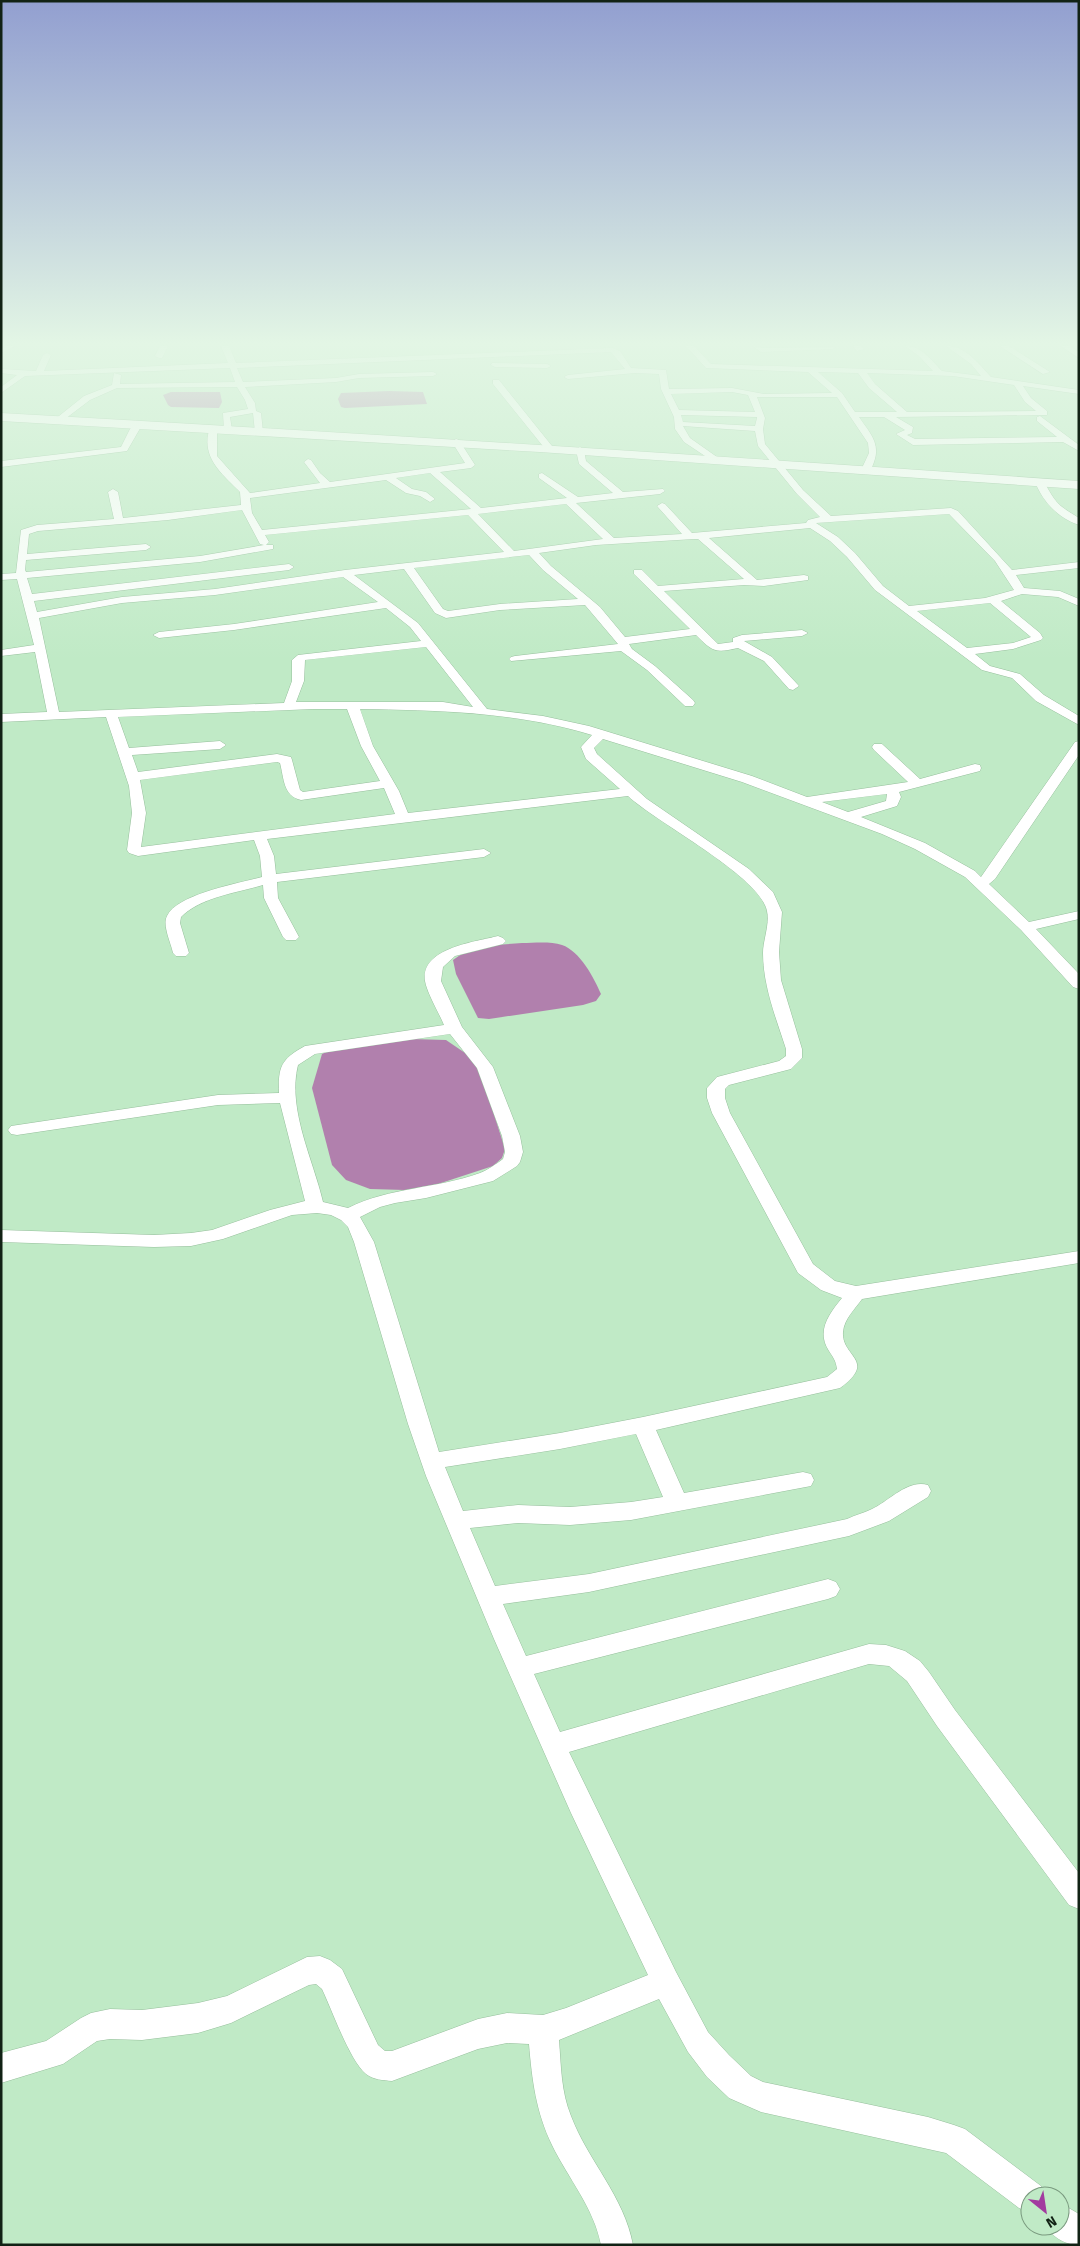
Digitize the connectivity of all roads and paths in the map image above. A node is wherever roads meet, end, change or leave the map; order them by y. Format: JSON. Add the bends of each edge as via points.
{"nodes":[{"id":1,"x":580,"y":450,"type":"edge"},
{"id":2,"x":109,"y":451,"type":"edge"},
{"id":3,"x":213,"y":451,"type":"edge"},
{"id":4,"x":462,"y":451,"type":"edge"},
{"id":5,"x":592,"y":451,"type":"edge"},
{"id":6,"x":702,"y":451,"type":"edge"},
{"id":7,"x":767,"y":451,"type":"edge"},
{"id":8,"x":873,"y":451,"type":"edge"},
{"id":9,"x":714,"y":459,"type":"junction"},
{"id":10,"x":308,"y":462,"type":"dead end"},
{"id":11,"x":775,"y":462,"type":"junction"},
{"id":12,"x":1,"y":464,"type":"edge"},
{"id":13,"x":866,"y":468,"type":"junction"},
{"id":14,"x":433,"y":471,"type":"junction"},
{"id":15,"x":542,"y":476,"type":"dead end"},
{"id":16,"x":388,"y":477,"type":"junction"},
{"id":17,"x":1040,"y":482,"type":"junction"},
{"id":18,"x":328,"y":485,"type":"junction"},
{"id":19,"x":1079,"y":485,"type":"edge"},
{"id":20,"x":660,"y":490,"type":"dead end"},
{"id":21,"x":113,"y":492,"type":"dead end"},
{"id":22,"x":618,"y":494,"type":"junction"},
{"id":23,"x":247,"y":496,"type":"junction"},
{"id":24,"x":430,"y":499,"type":"dead end"},
{"id":25,"x":572,"y":500,"type":"junction"},
{"id":26,"x":662,"y":506,"type":"dead end"},
{"id":27,"x":246,"y":507,"type":"junction"},
{"id":28,"x":474,"y":511,"type":"junction"},
{"id":29,"x":828,"y":520,"type":"junction"},
{"id":30,"x":119,"y":521,"type":"junction"},
{"id":31,"x":1079,"y":522,"type":"edge"},
{"id":32,"x":812,"y":524,"type":"junction"},
{"id":33,"x":258,"y":533,"type":"junction"},
{"id":34,"x":701,"y":536,"type":"junction"},
{"id":35,"x":690,"y":537,"type":"junction"},
{"id":36,"x":610,"y":540,"type":"junction"},
{"id":37,"x":146,"y":547,"type":"dead end"},
{"id":38,"x":269,"y":547,"type":"junction"},
{"id":39,"x":532,"y":551,"type":"junction"},
{"id":40,"x":512,"y":554,"type":"junction"},
{"id":41,"x":22,"y":557,"type":"junction"},
{"id":42,"x":1079,"y":565,"type":"edge"},
{"id":43,"x":407,"y":566,"type":"junction"},
{"id":44,"x":289,"y":567,"type":"junction"},
{"id":45,"x":638,"y":572,"type":"dead end"},
{"id":46,"x":346,"y":573,"type":"junction"},
{"id":47,"x":1010,"y":573,"type":"junction"},
{"id":48,"x":22,"y":575,"type":"junction"},
{"id":49,"x":1,"y":577,"type":"edge"},
{"id":50,"x":804,"y":578,"type":"dead end"},
{"id":51,"x":301,"y":580,"type":"junction"},
{"id":52,"x":753,"y":581,"type":"junction"},
{"id":53,"x":654,"y":589,"type":"junction"},
{"id":54,"x":1020,"y":590,"type":"junction"},
{"id":55,"x":28,"y":598,"type":"junction"},
{"id":56,"x":991,"y":599,"type":"junction"},
{"id":57,"x":588,"y":602,"type":"junction"},
{"id":58,"x":1079,"y":603,"type":"edge"},
{"id":59,"x":388,"y":604,"type":"junction"},
{"id":60,"x":908,"y":609,"type":"junction"},
{"id":61,"x":33,"y":616,"type":"junction"},
{"id":62,"x":698,"y":632,"type":"junction"},
{"id":63,"x":802,"y":633,"type":"dead end"},
{"id":64,"x":159,"y":635,"type":"dead end"},
{"id":65,"x":429,"y":643,"type":"junction"},
{"id":66,"x":623,"y":644,"type":"junction"},
{"id":67,"x":740,"y":644,"type":"junction"},
{"id":68,"x":40,"y":648,"type":"junction"},
{"id":69,"x":965,"y":652,"type":"junction"},
{"id":70,"x":1,"y":653,"type":"edge"},
{"id":71,"x":515,"y":658,"type":"dead end"},
{"id":72,"x":793,"y":686,"type":"dead end"},
{"id":73,"x":689,"y":703,"type":"dead end"},
{"id":74,"x":352,"y":705,"type":"junction"},
{"id":75,"x":289,"y":706,"type":"junction"},
{"id":76,"x":483,"y":711,"type":"junction"},
{"id":77,"x":111,"y":713,"type":"junction"},
{"id":78,"x":54,"y":716,"type":"junction"},
{"id":79,"x":1,"y":718,"type":"edge"},
{"id":80,"x":1079,"y":720,"type":"edge"},
{"id":81,"x":601,"y":734,"type":"junction"},
{"id":82,"x":220,"y":745,"type":"dead end"},
{"id":83,"x":1079,"y":745,"type":"edge"},
{"id":84,"x":878,"y":747,"type":"dead end"},
{"id":85,"x":124,"y":752,"type":"junction"},
{"id":86,"x":976,"y":768,"type":"dead end"},
{"id":87,"x":133,"y":777,"type":"junction"},
{"id":88,"x":917,"y":783,"type":"junction"},
{"id":89,"x":388,"y":784,"type":"junction"},
{"id":90,"x":892,"y":789,"type":"junction"},
{"id":91,"x":629,"y":792,"type":"junction"},
{"id":92,"x":805,"y":800,"type":"junction"},
{"id":93,"x":403,"y":816,"type":"junction"},
{"id":94,"x":847,"y":816,"type":"junction"},
{"id":95,"x":259,"y":835,"type":"junction"},
{"id":96,"x":484,"y":853,"type":"dead end"},
{"id":97,"x":269,"y":879,"type":"junction"},
{"id":98,"x":981,"y":884,"type":"junction"},
{"id":99,"x":1079,"y":915,"type":"edge"},
{"id":100,"x":1026,"y":927,"type":"junction"},
{"id":101,"x":292,"y":937,"type":"dead end"},
{"id":102,"x":498,"y":941,"type":"dead end"},
{"id":103,"x":181,"y":953,"type":"dead end"},
{"id":104,"x":1079,"y":984,"type":"edge"},
{"id":105,"x":454,"y":1028,"type":"junction"},
{"id":106,"x":286,"y":1098,"type":"junction"},
{"id":107,"x":17,"y":1130,"type":"dead end"},
{"id":108,"x":315,"y":1206,"type":"junction"},
{"id":109,"x":349,"y":1215,"type":"junction"},
{"id":110,"x":1,"y":1236,"type":"edge"},
{"id":111,"x":1079,"y":1257,"type":"edge"},
{"id":112,"x":856,"y":1293,"type":"junction"},
{"id":113,"x":643,"y":1425,"type":"junction"},
{"id":114,"x":432,"y":1461,"type":"junction"},
{"id":115,"x":803,"y":1480,"type":"dead end"},
{"id":116,"x":920,"y":1491,"type":"dead end"},
{"id":117,"x":676,"y":1502,"type":"junction"},
{"id":118,"x":456,"y":1521,"type":"junction"},
{"id":119,"x":828,"y":1589,"type":"dead end"},
{"id":120,"x":488,"y":1596,"type":"junction"},
{"id":121,"x":519,"y":1668,"type":"junction"},
{"id":122,"x":554,"y":1745,"type":"junction"},
{"id":123,"x":1079,"y":1896,"type":"edge"},
{"id":124,"x":666,"y":1982,"type":"junction"},
{"id":125,"x":543,"y":2030,"type":"junction"},
{"id":126,"x":1,"y":2068,"type":"edge"},
{"id":127,"x":1020,"y":2190,"type":"edge"},
{"id":128,"x":617,"y":2245,"type":"edge"}],
"edges":[{"from":1,"to":22,"type":"street","via":[[582,462]]},
{"from":2,"to":12,"type":"street"},
{"from":3,"to":23,"type":"street","via":[[222,469]]},
{"from":4,"to":14,"type":"street","via":[[471,465]]},
{"from":5,"to":9,"type":"main road"},
{"from":6,"to":9,"type":"street"},
{"from":7,"to":11,"type":"street"},
{"from":8,"to":13,"type":"street"},
{"from":9,"to":11,"type":"main road"},
{"from":10,"to":18,"type":"street"},
{"from":11,"to":13,"type":"main road"},
{"from":11,"to":29,"type":"street"},
{"from":13,"to":17,"type":"main road"},
{"from":14,"to":16,"type":"street"},
{"from":14,"to":28,"type":"street"},
{"from":15,"to":25,"type":"street"},
{"from":16,"to":18,"type":"street"},
{"from":16,"to":24,"type":"street","via":[[409,491]]},
{"from":17,"to":19,"type":"main road"},
{"from":17,"to":31,"type":"street","via":[[1045,495],[1057,509]]},
{"from":18,"to":23,"type":"street"},
{"from":20,"to":22,"type":"street"},
{"from":21,"to":30,"type":"street"},
{"from":22,"to":25,"type":"street"},
{"from":23,"to":27,"type":"street"},
{"from":25,"to":28,"type":"street"},
{"from":25,"to":36,"type":"street"},
{"from":26,"to":35,"type":"street"},
{"from":27,"to":30,"type":"street"},
{"from":27,"to":33,"type":"street"},
{"from":28,"to":33,"type":"street"},
{"from":28,"to":40,"type":"street"},
{"from":29,"to":32,"type":"street","via":[[812,521]]},
{"from":29,"to":47,"type":"street","via":[[953,511]]},
{"from":30,"to":41,"type":"street","via":[[26,530]]},
{"from":32,"to":34,"type":"street"},
{"from":32,"to":60,"type":"street","via":[[838,543],[879,588]]},
{"from":33,"to":38,"type":"street"},
{"from":34,"to":35,"type":"street"},
{"from":34,"to":52,"type":"street"},
{"from":35,"to":36,"type":"street"},
{"from":36,"to":39,"type":"street"},
{"from":37,"to":41,"type":"street"},
{"from":38,"to":44,"type":"street"},
{"from":38,"to":48,"type":"street","via":[[200,559]]},
{"from":39,"to":40,"type":"street"},
{"from":39,"to":57,"type":"street"},
{"from":40,"to":43,"type":"street"},
{"from":41,"to":48,"type":"street"},
{"from":42,"to":47,"type":"street"},
{"from":43,"to":46,"type":"street"},
{"from":43,"to":57,"type":"street","via":[[438,611],[446,615],[500,607]]},
{"from":44,"to":51,"type":"street"},
{"from":44,"to":55,"type":"street"},
{"from":45,"to":53,"type":"street"},
{"from":46,"to":51,"type":"street"},
{"from":46,"to":59,"type":"street"},
{"from":47,"to":54,"type":"street"},
{"from":48,"to":49,"type":"street"},
{"from":48,"to":55,"type":"street"},
{"from":50,"to":52,"type":"street","via":[[764,583]]},
{"from":51,"to":61,"type":"street","via":[[192,595],[122,600]]},
{"from":52,"to":53,"type":"street"},
{"from":53,"to":62,"type":"street"},
{"from":54,"to":56,"type":"street","via":[[1017,594]]},
{"from":54,"to":58,"type":"street","via":[[1060,594]]},
{"from":55,"to":61,"type":"street"},
{"from":56,"to":60,"type":"street"},
{"from":56,"to":69,"type":"street","via":[[1037,638]]},
{"from":57,"to":66,"type":"street"},
{"from":59,"to":64,"type":"street"},
{"from":59,"to":65,"type":"street","via":[[403,614]]},
{"from":60,"to":69,"type":"street"},
{"from":61,"to":68,"type":"street"},
{"from":62,"to":66,"type":"street"},
{"from":62,"to":67,"type":"street","via":[[714,647]]},
{"from":63,"to":67,"type":"street","via":[[742,638],[737,640]]},
{"from":65,"to":75,"type":"street","via":[[302,657],[298,660],[298,681]]},
{"from":65,"to":76,"type":"street"},
{"from":66,"to":71,"type":"street"},
{"from":66,"to":73,"type":"street"},
{"from":67,"to":72,"type":"street","via":[[768,659]]},
{"from":68,"to":70,"type":"street"},
{"from":68,"to":78,"type":"street"},
{"from":69,"to":80,"type":"street","via":[[992,671],[1016,676],[1040,698]]},
{"from":74,"to":75,"type":"street"},
{"from":74,"to":76,"type":"street","via":[[443,706]]},
{"from":74,"to":89,"type":"street","via":[[367,746]]},
{"from":75,"to":77,"type":"street"},
{"from":76,"to":81,"type":"street","via":[[543,720]]},
{"from":77,"to":78,"type":"street"},
{"from":77,"to":85,"type":"street"},
{"from":78,"to":79,"type":"street"},
{"from":81,"to":91,"type":"street","via":[[587,747],[588,752]]},
{"from":81,"to":92,"type":"street"},
{"from":82,"to":85,"type":"street"},
{"from":83,"to":98,"type":"street","via":[[990,876]]},
{"from":84,"to":88,"type":"street"},
{"from":85,"to":87,"type":"street"},
{"from":86,"to":88,"type":"street"},
{"from":87,"to":89,"type":"street","via":[[276,758],[286,760],[294,793],[301,796]]},
{"from":87,"to":95,"type":"street","via":[[139,813],[134,850],[138,852]]},
{"from":88,"to":90,"type":"street"},
{"from":89,"to":93,"type":"street"},
{"from":90,"to":92,"type":"street"},
{"from":90,"to":94,"type":"street","via":[[892,803]]},
{"from":91,"to":93,"type":"street"},
{"from":91,"to":112,"type":"street","via":[[744,872],[768,895],[775,912],[771,952],[773,980],[794,1058],[785,1065],[723,1081],[716,1088],[716,1098],[721,1113],[805,1268],[829,1287],[844,1293]]},
{"from":92,"to":94,"type":"street"},
{"from":93,"to":95,"type":"street"},
{"from":94,"to":98,"type":"street","via":[[920,846],[957,866]]},
{"from":95,"to":97,"type":"street","via":[[267,856]]},
{"from":96,"to":97,"type":"street"},
{"from":97,"to":101,"type":"street","via":[[271,898]]},
{"from":97,"to":103,"type":"street","via":[[212,894],[180,910],[173,923]]},
{"from":98,"to":100,"type":"street"},
{"from":99,"to":100,"type":"street"},
{"from":100,"to":104,"type":"street"},
{"from":102,"to":105,"type":"street","via":[[450,953],[436,965],[433,980]]},
{"from":105,"to":106,"type":"street","via":[[312,1050],[290,1063],[286,1074]]},
{"from":105,"to":109,"type":"street","via":[[485,1067],[511,1136],[514,1152],[511,1162],[487,1177],[393,1197]]},
{"from":106,"to":107,"type":"street","via":[[218,1100]]},
{"from":106,"to":108,"type":"street"},
{"from":108,"to":109,"type":"street"},
{"from":108,"to":110,"type":"street","via":[[296,1208],[204,1238],[168,1241]]},
{"from":109,"to":114,"type":"street","via":[[358,1225],[364,1242]]},
{"from":111,"to":112,"type":"street"},
{"from":112,"to":113,"type":"street","via":[[832,1330],[833,1339],[847,1361],[842,1377],[833,1383]]},
{"from":113,"to":114,"type":"street"},
{"from":113,"to":117,"type":"street"},
{"from":114,"to":118,"type":"street"},
{"from":115,"to":117,"type":"street"},
{"from":116,"to":120,"type":"street","via":[[849,1528],[589,1583]]},
{"from":117,"to":118,"type":"street","via":[[606,1514],[518,1514]]},
{"from":118,"to":120,"type":"street"},
{"from":119,"to":121,"type":"street"},
{"from":120,"to":121,"type":"street"},
{"from":121,"to":122,"type":"street"},
{"from":122,"to":123,"type":"street","via":[[869,1654],[885,1653],[911,1668]]},
{"from":122,"to":124,"type":"street"},
{"from":124,"to":125,"type":"street"},
{"from":124,"to":127,"type":"street","via":[[698,2042],[740,2088],[761,2097],[954,2140]]},
{"from":125,"to":126,"type":"street","via":[[507,2028],[478,2034],[392,2066],[378,2065],[368,2056],[332,1979],[320,1970],[308,1971],[231,2009],[198,2018],[91,2028],[53,2054]]},
{"from":125,"to":128,"type":"street","via":[[556,2120],[613,2225]]}]}
